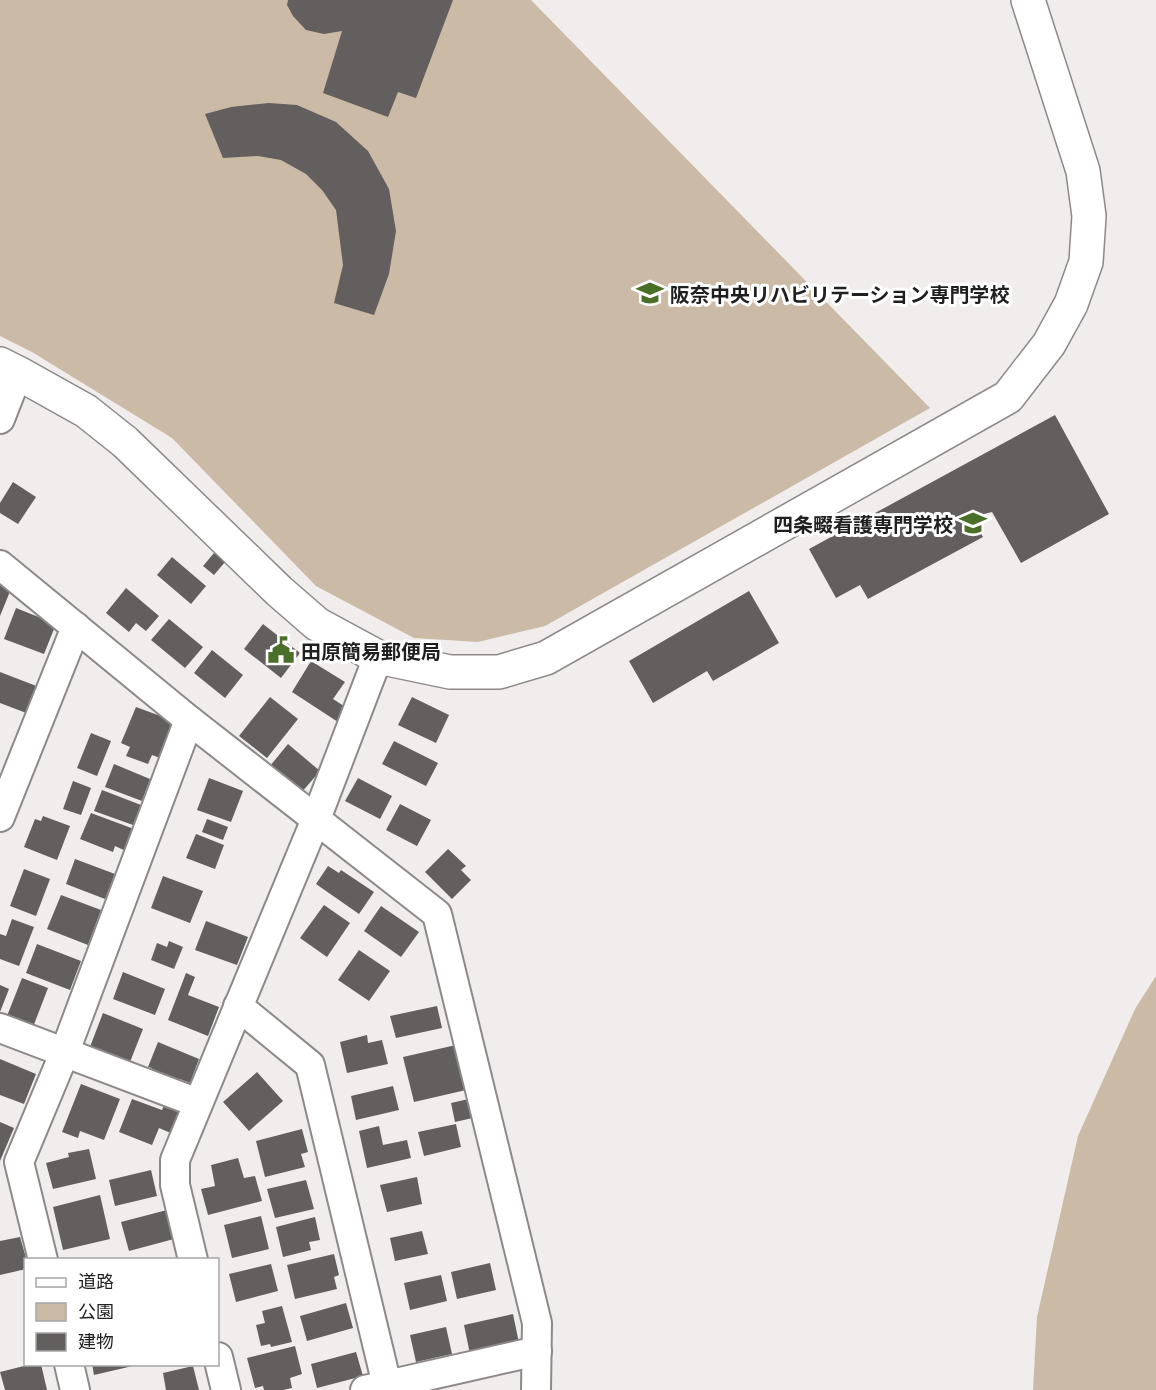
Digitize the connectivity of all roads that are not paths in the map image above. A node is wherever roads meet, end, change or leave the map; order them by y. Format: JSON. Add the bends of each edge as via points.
{"nodes":[{"id":1,"x":1028,"y":0,"type":"edge"},
{"id":2,"x":9,"y":368,"type":"edge"},
{"id":3,"x":0,"y":419,"type":"edge"},
{"id":4,"x":0,"y":565,"type":"edge"},
{"id":5,"x":76,"y":627,"type":"junction"},
{"id":6,"x":378,"y":657,"type":"junction"},
{"id":7,"x":189,"y":720,"type":"junction"},
{"id":8,"x":0,"y":817,"type":"edge"},
{"id":9,"x":316,"y":819,"type":"junction"},
{"id":10,"x":238,"y":1006,"type":"junction"},
{"id":11,"x":0,"y":1028,"type":"edge"},
{"id":12,"x":64,"y":1054,"type":"junction"},
{"id":13,"x":198,"y":1103,"type":"junction"},
{"id":14,"x":43,"y":1258,"type":"edge"},
{"id":15,"x":193,"y":1258,"type":"edge"},
{"id":16,"x":537,"y":1351,"type":"junction"},
{"id":17,"x":219,"y":1361,"type":"edge"},
{"id":18,"x":69,"y":1366,"type":"edge"},
{"id":19,"x":376,"y":1388,"type":"edge"},
{"id":20,"x":75,"y":1390,"type":"edge"},
{"id":21,"x":226,"y":1390,"type":"edge"},
{"id":22,"x":536,"y":1390,"type":"edge"}],
"edges":[{"from":1,"to":6,"type":"street","via":[[1083,171],[1089,216],[1086,262],[1071,304],[1049,344],[1008,397],[546,658],[499,672],[450,672]]},
{"from":2,"to":3,"type":"street"},
{"from":2,"to":6,"type":"street","via":[[86,411],[125,442],[317,624]]},
{"from":4,"to":5,"type":"street"},
{"from":5,"to":7,"type":"street"},
{"from":5,"to":8,"type":"street"},
{"from":6,"to":9,"type":"street"},
{"from":7,"to":9,"type":"street"},
{"from":7,"to":12,"type":"street"},
{"from":9,"to":10,"type":"street"},
{"from":9,"to":16,"type":"street","via":[[437,914],[537,1323]]},
{"from":10,"to":13,"type":"street"},
{"from":10,"to":19,"type":"street","via":[[310,1065]]},
{"from":11,"to":12,"type":"street"},
{"from":12,"to":13,"type":"street"},
{"from":12,"to":14,"type":"street","via":[[19,1162]]},
{"from":13,"to":15,"type":"street","via":[[175,1160],[175,1185]]},
{"from":16,"to":19,"type":"street"},
{"from":16,"to":22,"type":"street"},
{"from":17,"to":21,"type":"street"},
{"from":18,"to":20,"type":"street"}]}
